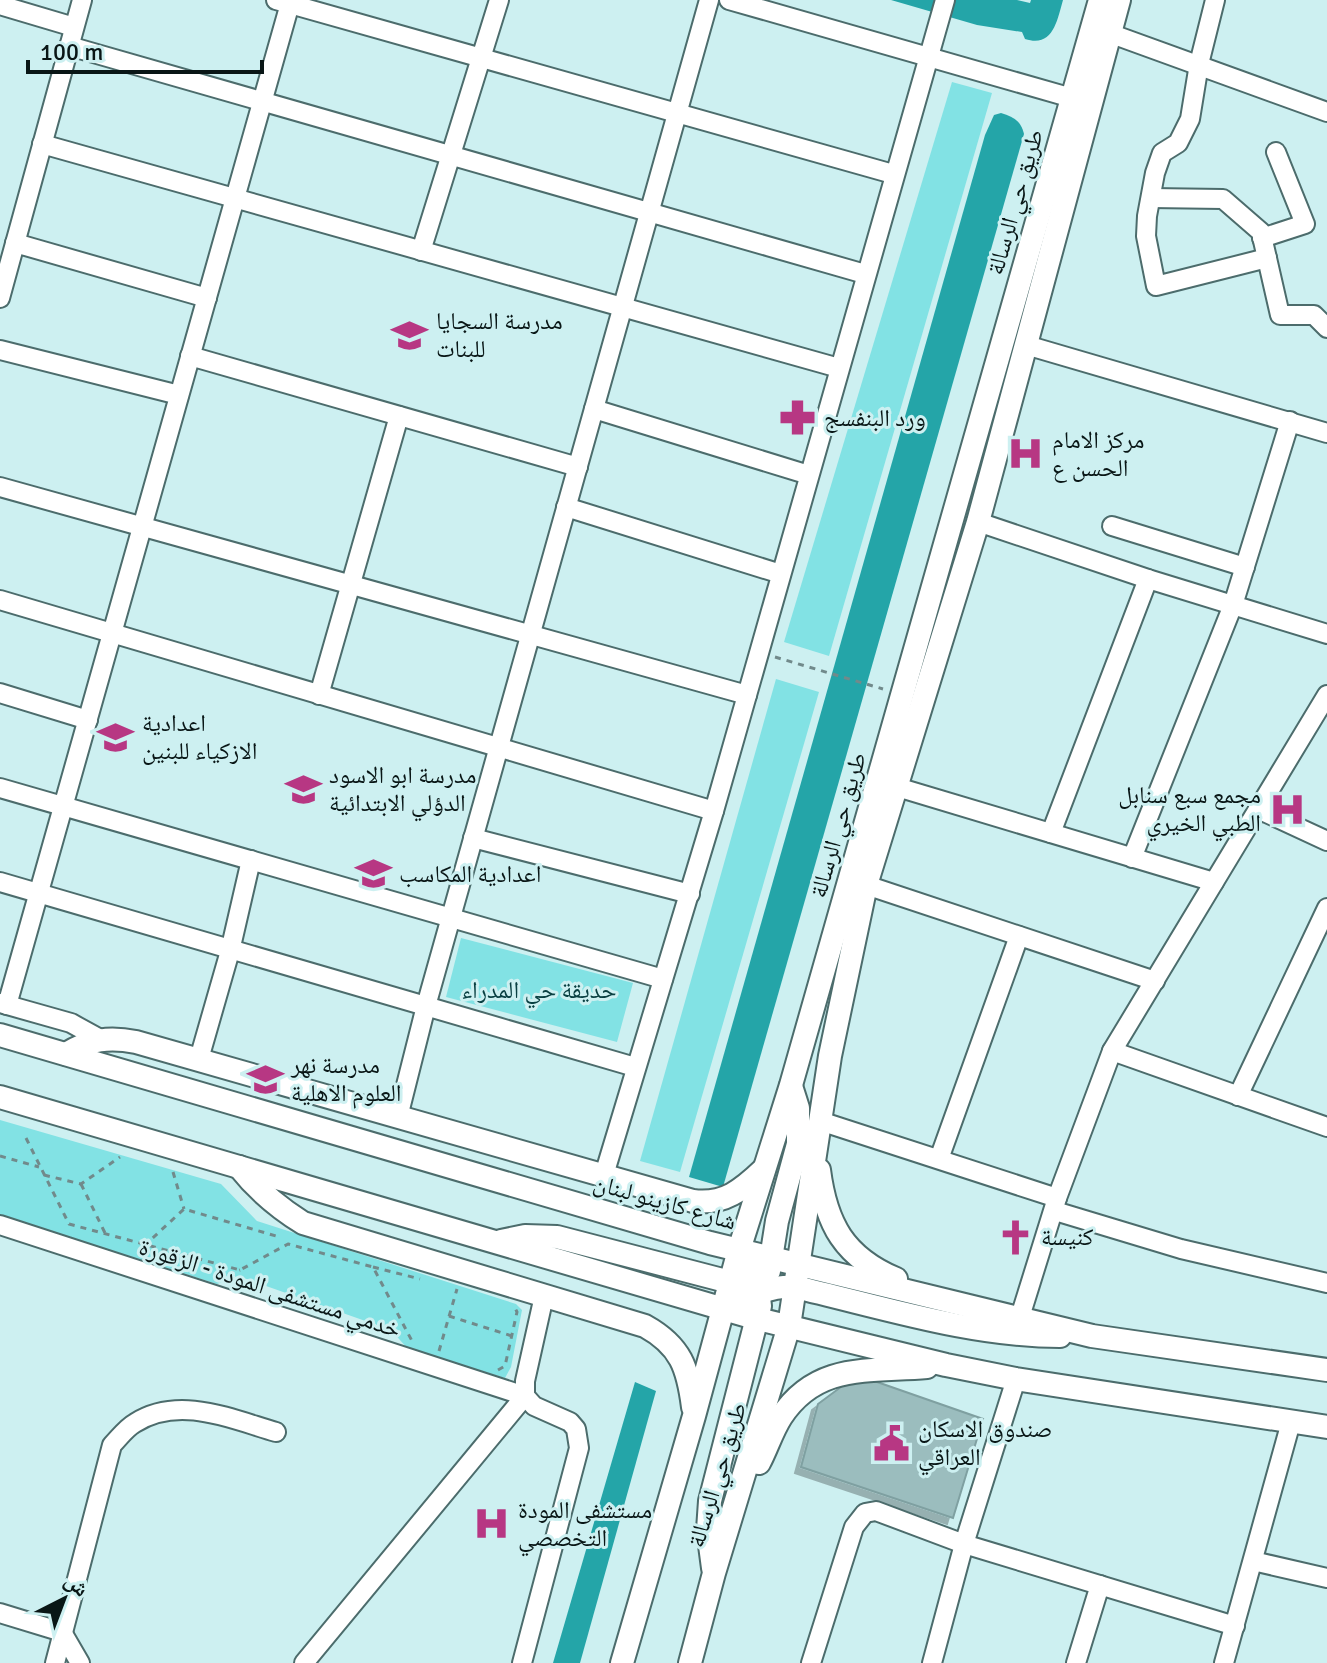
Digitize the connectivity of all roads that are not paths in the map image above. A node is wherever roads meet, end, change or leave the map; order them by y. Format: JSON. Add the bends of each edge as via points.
{"nodes":[{"id":1,"x":82,"y":0,"type":"edge"},
{"id":2,"x":499,"y":0,"type":"edge"},
{"id":3,"x":709,"y":0,"type":"edge"},
{"id":4,"x":729,"y":0,"type":"edge"},
{"id":5,"x":945,"y":0,"type":"edge"},
{"id":6,"x":1100,"y":0,"type":"edge"},
{"id":7,"x":1119,"y":0,"type":"edge"},
{"id":8,"x":1215,"y":0,"type":"edge"},
{"id":9,"x":285,"y":1,"type":"edge"},
{"id":10,"x":0,"y":5,"type":"edge"},
{"id":11,"x":1109,"y":33,"type":"junction"},
{"id":12,"x":72,"y":36,"type":"junction"},
{"id":13,"x":929,"y":57,"type":"junction"},
{"id":14,"x":481,"y":58,"type":"junction"},
{"id":15,"x":1199,"y":64,"type":"junction"},
{"id":16,"x":1072,"y":98,"type":"junction"},
{"id":17,"x":262,"y":101,"type":"junction"},
{"id":18,"x":1327,"y":112,"type":"edge"},
{"id":19,"x":677,"y":113,"type":"junction"},
{"id":20,"x":42,"y":144,"type":"junction"},
{"id":21,"x":1276,"y":152,"type":"dead end"},
{"id":22,"x":451,"y":155,"type":"junction"},
{"id":23,"x":893,"y":174,"type":"junction"},
{"id":24,"x":235,"y":198,"type":"junction"},
{"id":25,"x":1151,"y":198,"type":"junction"},
{"id":26,"x":649,"y":212,"type":"junction"},
{"id":27,"x":1262,"y":238,"type":"junction"},
{"id":28,"x":15,"y":243,"type":"junction"},
{"id":29,"x":421,"y":251,"type":"junction"},
{"id":30,"x":1267,"y":258,"type":"junction"},
{"id":31,"x":865,"y":274,"type":"junction"},
{"id":32,"x":0,"y":298,"type":"edge"},
{"id":33,"x":207,"y":298,"type":"junction"},
{"id":34,"x":622,"y":307,"type":"junction"},
{"id":35,"x":1327,"y":328,"type":"edge"},
{"id":36,"x":1026,"y":345,"type":"junction"},
{"id":37,"x":0,"y":350,"type":"edge"},
{"id":38,"x":190,"y":356,"type":"junction"},
{"id":39,"x":839,"y":368,"type":"junction"},
{"id":40,"x":179,"y":395,"type":"junction"},
{"id":41,"x":594,"y":409,"type":"junction"},
{"id":42,"x":399,"y":416,"type":"junction"},
{"id":43,"x":1290,"y":421,"type":"junction"},
{"id":44,"x":1327,"y":433,"type":"edge"},
{"id":45,"x":578,"y":467,"type":"junction"},
{"id":46,"x":809,"y":475,"type":"junction"},
{"id":47,"x":0,"y":487,"type":"edge"},
{"id":48,"x":566,"y":507,"type":"junction"},
{"id":49,"x":978,"y":522,"type":"junction"},
{"id":50,"x":1112,"y":526,"type":"dead end"},
{"id":51,"x":142,"y":527,"type":"junction"},
{"id":52,"x":1245,"y":567,"type":"junction"},
{"id":53,"x":781,"y":574,"type":"junction"},
{"id":54,"x":1148,"y":579,"type":"junction"},
{"id":55,"x":351,"y":585,"type":"junction"},
{"id":56,"x":0,"y":600,"type":"edge"},
{"id":57,"x":1233,"y":605,"type":"junction"},
{"id":58,"x":112,"y":634,"type":"junction"},
{"id":59,"x":1327,"y":634,"type":"edge"},
{"id":60,"x":530,"y":635,"type":"junction"},
{"id":61,"x":0,"y":693,"type":"edge"},
{"id":62,"x":319,"y":695,"type":"junction"},
{"id":63,"x":747,"y":695,"type":"junction"},
{"id":64,"x":1327,"y":695,"type":"edge"},
{"id":65,"x":88,"y":720,"type":"junction"},
{"id":66,"x":499,"y":748,"type":"junction"},
{"id":67,"x":897,"y":787,"type":"junction"},
{"id":68,"x":0,"y":788,"type":"edge"},
{"id":69,"x":63,"y":806,"type":"junction"},
{"id":70,"x":1258,"y":809,"type":"junction"},
{"id":71,"x":714,"y":811,"type":"junction"},
{"id":72,"x":1051,"y":833,"type":"junction"},
{"id":73,"x":473,"y":838,"type":"junction"},
{"id":74,"x":1327,"y":841,"type":"edge"},
{"id":75,"x":1132,"y":858,"type":"junction"},
{"id":76,"x":251,"y":860,"type":"junction"},
{"id":77,"x":0,"y":882,"type":"edge"},
{"id":78,"x":1214,"y":882,"type":"junction"},
{"id":79,"x":866,"y":885,"type":"junction"},
{"id":80,"x":690,"y":894,"type":"junction"},
{"id":81,"x":39,"y":895,"type":"junction"},
{"id":82,"x":1327,"y":908,"type":"edge"},
{"id":83,"x":451,"y":920,"type":"junction"},
{"id":84,"x":1019,"y":936,"type":"junction"},
{"id":85,"x":230,"y":951,"type":"junction"},
{"id":86,"x":663,"y":979,"type":"junction"},
{"id":87,"x":1155,"y":981,"type":"junction"},
{"id":88,"x":4,"y":1004,"type":"edge"},
{"id":89,"x":426,"y":1006,"type":"junction"},
{"id":90,"x":0,"y":1035,"type":"edge"},
{"id":91,"x":100,"y":1039,"type":"junction"},
{"id":92,"x":1112,"y":1051,"type":"junction"},
{"id":93,"x":66,"y":1054,"type":"junction"},
{"id":94,"x":199,"y":1059,"type":"junction"},
{"id":95,"x":635,"y":1067,"type":"junction"},
{"id":96,"x":791,"y":1085,"type":"junction"},
{"id":97,"x":1238,"y":1096,"type":"junction"},
{"id":98,"x":0,"y":1097,"type":"edge"},
{"id":99,"x":398,"y":1117,"type":"junction"},
{"id":100,"x":820,"y":1121,"type":"junction"},
{"id":101,"x":1327,"y":1127,"type":"edge"},
{"id":102,"x":817,"y":1144,"type":"junction"},
{"id":103,"x":939,"y":1159,"type":"junction"},
{"id":104,"x":766,"y":1166,"type":"junction"},
{"id":105,"x":239,"y":1167,"type":"junction"},
{"id":106,"x":604,"y":1175,"type":"junction"},
{"id":107,"x":1056,"y":1204,"type":"junction"},
{"id":108,"x":0,"y":1225,"type":"edge"},
{"id":109,"x":495,"y":1242,"type":"junction"},
{"id":110,"x":739,"y":1250,"type":"junction"},
{"id":111,"x":797,"y":1263,"type":"junction"},
{"id":112,"x":766,"y":1279,"type":"junction"},
{"id":113,"x":730,"y":1282,"type":"junction"},
{"id":114,"x":1327,"y":1283,"type":"edge"},
{"id":115,"x":795,"y":1287,"type":"junction"},
{"id":116,"x":925,"y":1295,"type":"junction"},
{"id":117,"x":544,"y":1296,"type":"junction"},
{"id":118,"x":723,"y":1309,"type":"junction"},
{"id":119,"x":1020,"y":1317,"type":"junction"},
{"id":120,"x":758,"y":1319,"type":"junction"},
{"id":121,"x":789,"y":1326,"type":"junction"},
{"id":122,"x":1092,"y":1336,"type":"junction"},
{"id":123,"x":946,"y":1365,"type":"junction"},
{"id":124,"x":1327,"y":1370,"type":"edge"},
{"id":125,"x":1016,"y":1379,"type":"junction"},
{"id":126,"x":525,"y":1396,"type":"junction"},
{"id":127,"x":694,"y":1416,"type":"junction"},
{"id":128,"x":1291,"y":1422,"type":"junction"},
{"id":129,"x":1327,"y":1427,"type":"edge"},
{"id":130,"x":276,"y":1432,"type":"dead end"},
{"id":131,"x":737,"y":1497,"type":"junction"},
{"id":132,"x":964,"y":1544,"type":"junction"},
{"id":133,"x":1253,"y":1561,"type":"junction"},
{"id":134,"x":714,"y":1573,"type":"junction"},
{"id":135,"x":1327,"y":1578,"type":"edge"},
{"id":136,"x":1100,"y":1585,"type":"junction"},
{"id":137,"x":0,"y":1613,"type":"edge"},
{"id":138,"x":1235,"y":1626,"type":"junction"},
{"id":139,"x":62,"y":1632,"type":"junction"},
{"id":140,"x":55,"y":1663,"type":"edge"},
{"id":141,"x":80,"y":1663,"type":"edge"},
{"id":142,"x":304,"y":1663,"type":"edge"},
{"id":143,"x":522,"y":1663,"type":"edge"},
{"id":144,"x":622,"y":1663,"type":"edge"},
{"id":145,"x":690,"y":1663,"type":"edge"},
{"id":146,"x":811,"y":1663,"type":"edge"},
{"id":147,"x":932,"y":1663,"type":"edge"},
{"id":148,"x":1076,"y":1663,"type":"edge"},
{"id":149,"x":1224,"y":1663,"type":"edge"}],
"edges":[{"from":1,"to":12,"type":"street"},
{"from":2,"to":14,"type":"street"},
{"from":3,"to":19,"type":"street"},
{"from":4,"to":13,"type":"street"},
{"from":5,"to":13,"type":"street"},
{"from":6,"to":16,"type":"main road","name":"طريق حي الرسالة"},
{"from":7,"to":11,"type":"main road","name":"طريق حي الرسالة"},
{"from":8,"to":15,"type":"street"},
{"from":9,"to":14,"type":"street"},
{"from":9,"to":17,"type":"street"},
{"from":10,"to":12,"type":"street"},
{"from":11,"to":15,"type":"street"},
{"from":11,"to":36,"type":"main road","name":"طريق حي الرسالة"},
{"from":12,"to":17,"type":"street"},
{"from":12,"to":20,"type":"street"},
{"from":13,"to":16,"type":"street"},
{"from":13,"to":23,"type":"street"},
{"from":14,"to":19,"type":"street"},
{"from":14,"to":22,"type":"street"},
{"from":15,"to":18,"type":"street"},
{"from":15,"to":25,"type":"street","via":[[1190,119],[1178,143],[1162,153]]},
{"from":16,"to":96,"type":"main road","name":"طريق حي الرسالة"},
{"from":17,"to":22,"type":"street"},
{"from":17,"to":24,"type":"street"},
{"from":19,"to":23,"type":"street"},
{"from":19,"to":26,"type":"street"},
{"from":20,"to":24,"type":"street"},
{"from":20,"to":28,"type":"street"},
{"from":21,"to":27,"type":"street","via":[[1305,224]]},
{"from":22,"to":26,"type":"street"},
{"from":22,"to":29,"type":"street"},
{"from":23,"to":31,"type":"street"},
{"from":24,"to":29,"type":"street"},
{"from":24,"to":33,"type":"street"},
{"from":25,"to":27,"type":"street","via":[[1223,199]]},
{"from":25,"to":30,"type":"street","via":[[1146,236],[1156,286]]},
{"from":26,"to":31,"type":"street"},
{"from":26,"to":34,"type":"street"},
{"from":27,"to":30,"type":"street"},
{"from":28,"to":32,"type":"street"},
{"from":28,"to":33,"type":"street"},
{"from":29,"to":34,"type":"street"},
{"from":30,"to":35,"type":"street","via":[[1280,315],[1314,315]]},
{"from":31,"to":39,"type":"street"},
{"from":33,"to":38,"type":"street"},
{"from":34,"to":39,"type":"street"},
{"from":34,"to":41,"type":"street"},
{"from":36,"to":43,"type":"street"},
{"from":36,"to":49,"type":"main road","name":"طريق حي الرسالة"},
{"from":37,"to":40,"type":"street"},
{"from":38,"to":40,"type":"street"},
{"from":38,"to":42,"type":"street"},
{"from":39,"to":46,"type":"street"},
{"from":40,"to":51,"type":"street"},
{"from":41,"to":45,"type":"street"},
{"from":41,"to":46,"type":"street"},
{"from":42,"to":45,"type":"street"},
{"from":42,"to":55,"type":"street"},
{"from":43,"to":44,"type":"street"},
{"from":43,"to":52,"type":"street"},
{"from":45,"to":48,"type":"street"},
{"from":46,"to":53,"type":"street"},
{"from":47,"to":51,"type":"street"},
{"from":48,"to":53,"type":"street"},
{"from":48,"to":60,"type":"street"},
{"from":49,"to":54,"type":"street"},
{"from":49,"to":67,"type":"main road","name":"طريق حي الرسالة"},
{"from":50,"to":52,"type":"street"},
{"from":51,"to":55,"type":"street"},
{"from":51,"to":58,"type":"street"},
{"from":52,"to":57,"type":"street"},
{"from":53,"to":63,"type":"street"},
{"from":54,"to":57,"type":"street"},
{"from":54,"to":72,"type":"street"},
{"from":55,"to":60,"type":"street"},
{"from":55,"to":62,"type":"street"},
{"from":56,"to":58,"type":"street"},
{"from":57,"to":59,"type":"street"},
{"from":57,"to":75,"type":"street"},
{"from":58,"to":62,"type":"street"},
{"from":58,"to":65,"type":"street"},
{"from":60,"to":63,"type":"street"},
{"from":60,"to":66,"type":"street"},
{"from":61,"to":65,"type":"street"},
{"from":62,"to":66,"type":"street"},
{"from":63,"to":71,"type":"street"},
{"from":64,"to":70,"type":"street"},
{"from":65,"to":69,"type":"street"},
{"from":66,"to":71,"type":"street"},
{"from":66,"to":73,"type":"street"},
{"from":67,"to":72,"type":"street"},
{"from":67,"to":79,"type":"main road","name":"طريق حي الرسالة"},
{"from":68,"to":69,"type":"street"},
{"from":69,"to":76,"type":"street"},
{"from":69,"to":81,"type":"street"},
{"from":70,"to":74,"type":"street"},
{"from":70,"to":78,"type":"street"},
{"from":71,"to":80,"type":"street"},
{"from":72,"to":75,"type":"street"},
{"from":73,"to":80,"type":"street"},
{"from":73,"to":83,"type":"street"},
{"from":75,"to":78,"type":"street"},
{"from":76,"to":83,"type":"street"},
{"from":76,"to":85,"type":"street"},
{"from":77,"to":81,"type":"street"},
{"from":78,"to":87,"type":"street"},
{"from":79,"to":84,"type":"street"},
{"from":79,"to":100,"type":"main road","name":"طريق حي الرسالة"},
{"from":80,"to":86,"type":"street"},
{"from":81,"to":85,"type":"street"},
{"from":81,"to":88,"type":"street"},
{"from":82,"to":97,"type":"street"},
{"from":83,"to":86,"type":"street"},
{"from":83,"to":89,"type":"street"},
{"from":84,"to":87,"type":"street"},
{"from":84,"to":103,"type":"street"},
{"from":85,"to":89,"type":"street"},
{"from":85,"to":94,"type":"street"},
{"from":86,"to":95,"type":"street"},
{"from":87,"to":92,"type":"street"},
{"from":88,"to":91,"type":"street","via":[[71,1023]]},
{"from":89,"to":95,"type":"street"},
{"from":89,"to":99,"type":"street"},
{"from":90,"to":93,"type":"main road","name":"شارع كازينو لبنان"},
{"from":91,"to":93,"type":"main road"},
{"from":91,"to":94,"type":"main road","via":[[127,1040]]},
{"from":92,"to":97,"type":"street"},
{"from":92,"to":107,"type":"street"},
{"from":93,"to":110,"type":"main road","name":"شارع كازينو لبنان"},
{"from":94,"to":99,"type":"main road"},
{"from":95,"to":106,"type":"street"},
{"from":96,"to":104,"type":"main road","name":"طريق حي الرسالة"},
{"from":96,"to":112,"type":"main road","via":[[798,1108],[798,1144]]},
{"from":97,"to":101,"type":"street"},
{"from":98,"to":105,"type":"main road"},
{"from":99,"to":106,"type":"main road"},
{"from":100,"to":102,"type":"main road","name":"طريق حي الرسالة"},
{"from":100,"to":103,"type":"street"},
{"from":102,"to":111,"type":"main road","name":"طريق حي الرسالة"},
{"from":102,"to":116,"type":"main road","via":[[825,1205],[843,1241],[874,1268]]},
{"from":103,"to":107,"type":"street"},
{"from":104,"to":106,"type":"main road","via":[[739,1192],[712,1202],[683,1199]]},
{"from":104,"to":110,"type":"main road","name":"طريق حي الرسالة"},
{"from":105,"to":109,"type":"main road"},
{"from":105,"to":117,"type":"main road","via":[[257,1189],[303,1223]]},
{"from":107,"to":114,"type":"street","via":[[1181,1249]]},
{"from":107,"to":119,"type":"street"},
{"from":108,"to":126,"type":"street","name":"خدمي مستشفى المودة - الزقورة"},
{"from":109,"to":113,"type":"main road","via":[[557,1237]]},
{"from":109,"to":118,"type":"main road"},
{"from":110,"to":112,"type":"main road"},
{"from":110,"to":113,"type":"main road","name":"طريق حي الرسالة"},
{"from":111,"to":112,"type":"main road"},
{"from":111,"to":115,"type":"main road","name":"طريق حي الرسالة"},
{"from":111,"to":116,"type":"main road"},
{"from":112,"to":113,"type":"main road"},
{"from":112,"to":115,"type":"main road"},
{"from":112,"to":118,"type":"main road"},
{"from":112,"to":120,"type":"main road"},
{"from":112,"to":121,"type":"main road"},
{"from":113,"to":118,"type":"main road","name":"طريق حي الرسالة"},
{"from":115,"to":121,"type":"main road","name":"طريق حي الرسالة"},
{"from":115,"to":122,"type":"main road","via":[[994,1332]]},
{"from":116,"to":119,"type":"main road"},
{"from":117,"to":126,"type":"street"},
{"from":117,"to":127,"type":"main road","via":[[645,1326],[667,1340],[686,1369]]},
{"from":118,"to":120,"type":"main road"},
{"from":118,"to":127,"type":"main road","name":"طريق حي الرسالة"},
{"from":119,"to":122,"type":"main road"},
{"from":120,"to":121,"type":"main road"},
{"from":120,"to":134,"type":"main road","via":[[710,1501]]},
{"from":121,"to":123,"type":"main road"},
{"from":121,"to":131,"type":"main road","name":"طريق حي الرسالة"},
{"from":122,"to":124,"type":"main road"},
{"from":123,"to":125,"type":"main road"},
{"from":123,"to":131,"type":"main road","via":[[857,1371],[815,1382],[783,1415]]},
{"from":125,"to":128,"type":"main road"},
{"from":125,"to":132,"type":"street"},
{"from":126,"to":142,"type":"street"},
{"from":126,"to":143,"type":"street","name":"خدمي مستشفى المودة - الزقورة","via":[[534,1406],[570,1422],[579,1448]]},
{"from":127,"to":144,"type":"main road","name":"طريق حي الرسالة"},
{"from":128,"to":129,"type":"main road"},
{"from":128,"to":133,"type":"street"},
{"from":130,"to":139,"type":"street","via":[[193,1409],[156,1413],[133,1424],[112,1445]]},
{"from":131,"to":134,"type":"main road","name":"طريق حي الرسالة"},
{"from":132,"to":136,"type":"street"},
{"from":132,"to":146,"type":"street","via":[[882,1512],[860,1517]]},
{"from":132,"to":147,"type":"street"},
{"from":133,"to":135,"type":"street"},
{"from":133,"to":138,"type":"street"},
{"from":134,"to":145,"type":"main road","name":"طريق حي الرسالة"},
{"from":136,"to":138,"type":"street"},
{"from":136,"to":148,"type":"street"},
{"from":137,"to":139,"type":"street"},
{"from":138,"to":149,"type":"street"},
{"from":139,"to":140,"type":"street"},
{"from":139,"to":141,"type":"street"}]}
